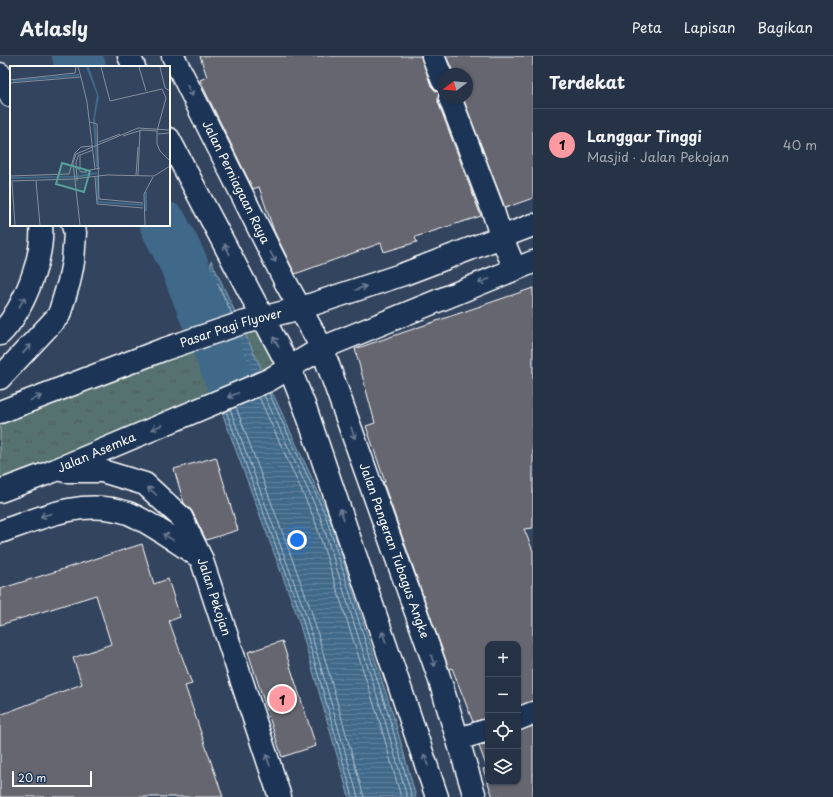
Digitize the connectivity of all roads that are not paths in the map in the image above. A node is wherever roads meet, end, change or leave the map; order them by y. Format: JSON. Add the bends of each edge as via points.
{"nodes":[{"id":1,"x":129,"y":56,"type":"edge"},
{"id":2,"x":173,"y":56,"type":"edge"},
{"id":3,"x":433,"y":56,"type":"edge"},
{"id":4,"x":134,"y":66,"type":"edge"},
{"id":5,"x":438,"y":68,"type":"edge"},
{"id":6,"x":0,"y":74,"type":"edge"},
{"id":7,"x":10,"y":94,"type":"edge"},
{"id":8,"x":452,"y":104,"type":"edge"},
{"id":9,"x":170,"y":141,"type":"edge"},
{"id":10,"x":533,"y":224,"type":"edge"},
{"id":11,"x":41,"y":226,"type":"edge"},
{"id":12,"x":73,"y":226,"type":"edge"},
{"id":13,"x":501,"y":236,"type":"junction"},
{"id":14,"x":524,"y":265,"type":"edge"},
{"id":15,"x":301,"y":308,"type":"junction"},
{"id":16,"x":263,"y":317,"type":"junction"},
{"id":17,"x":0,"y":334,"type":"edge"},
{"id":18,"x":322,"y":348,"type":"junction"},
{"id":19,"x":289,"y":367,"type":"junction"},
{"id":20,"x":0,"y":378,"type":"edge"},
{"id":21,"x":0,"y":412,"type":"edge"},
{"id":22,"x":52,"y":472,"type":"junction"},
{"id":23,"x":0,"y":491,"type":"edge"},
{"id":24,"x":0,"y":532,"type":"edge"},
{"id":25,"x":201,"y":558,"type":"junction"},
{"id":26,"x":533,"y":713,"type":"edge"},
{"id":27,"x":521,"y":718,"type":"edge"},
{"id":28,"x":485,"y":731,"type":"edge"},
{"id":29,"x":458,"y":739,"type":"junction"},
{"id":30,"x":280,"y":797,"type":"edge"},
{"id":31,"x":437,"y":797,"type":"edge"},
{"id":32,"x":475,"y":797,"type":"edge"}],
"edges":[{"from":1,"to":4,"type":"main road"},
{"from":2,"to":15,"type":"main road","name":"Jalan Perniagaan Raya","one_way":true,"via":[[286,283]]},
{"from":3,"to":5,"type":"main road"},
{"from":6,"to":7,"type":"main road"},
{"from":8,"to":13,"type":"main road"},
{"from":16,"to":9,"type":"main road","one_way":true},
{"from":10,"to":13,"type":"main road","name":"Pasar Pagi Flyover"},
{"from":17,"to":11,"type":"main road","one_way":true,"via":[[14,315],[34,275]]},
{"from":20,"to":12,"type":"main road","one_way":true,"via":[[59,315],[69,282],[75,233]]},
{"from":13,"to":14,"type":"main road"},
{"from":15,"to":13,"type":"main road","name":"Pasar Pagi Flyover","one_way":true,"via":[[404,274]]},
{"from":14,"to":18,"type":"main road","one_way":true},
{"from":15,"to":16,"type":"main road","name":"Pasar Pagi Flyover"},
{"from":15,"to":18,"type":"main road","name":"Jalan Pangeran Tubagus Angke"},
{"from":19,"to":16,"type":"main road","one_way":true},
{"from":21,"to":16,"type":"main road","name":"Pasar Pagi Flyover","one_way":true,"via":[[162,350]]},
{"from":18,"to":19,"type":"main road"},
{"from":18,"to":29,"type":"main road","name":"Jalan Pangeran Tubagus Angke","one_way":true},
{"from":19,"to":22,"type":"main road","name":"Jalan Asemka","one_way":true,"via":[[269,380]]},
{"from":31,"to":19,"type":"main road","one_way":true,"via":[[306,410]]},
{"from":22,"to":23,"type":"main road","name":"Jalan Asemka"},
{"from":25,"to":22,"type":"main road","one_way":true,"via":[[180,517],[144,484],[102,470]]},
{"from":25,"to":24,"type":"main road","name":"Jalan Pekojan","one_way":true,"via":[[128,514],[87,506],[49,514]]},
{"from":30,"to":25,"type":"main road","name":"Jalan Pekojan","one_way":true},
{"from":26,"to":27,"type":"main road"},
{"from":28,"to":29,"type":"main road"},
{"from":29,"to":32,"type":"main road","name":"Jalan Pangeran Tubagus Angke"}]}
